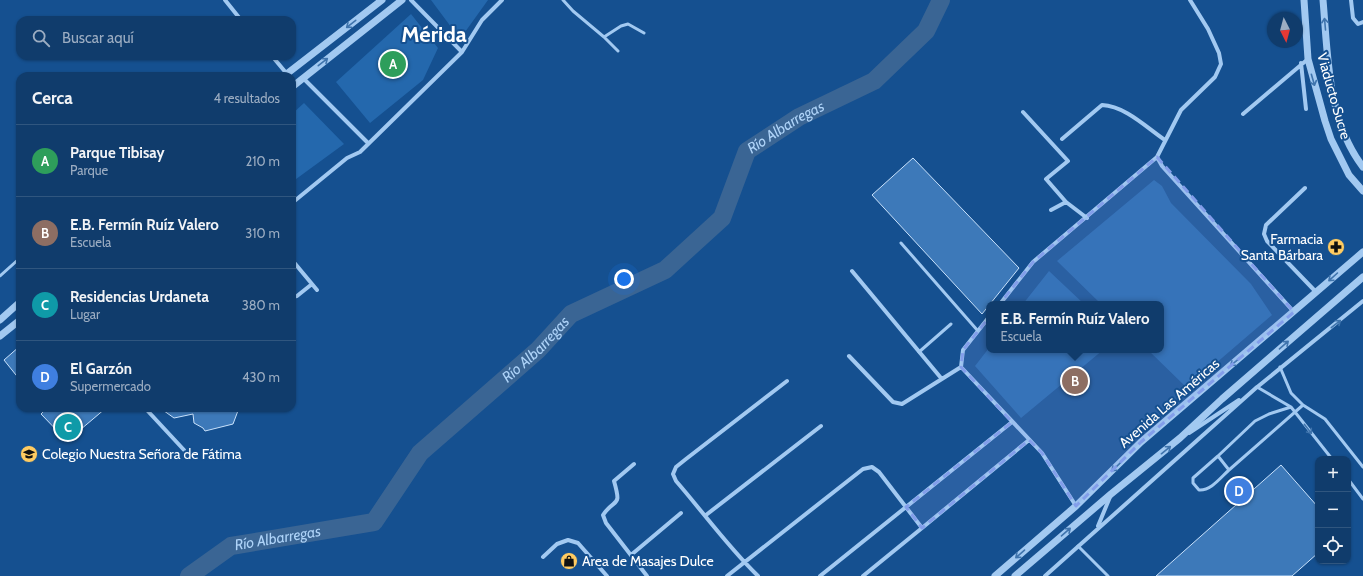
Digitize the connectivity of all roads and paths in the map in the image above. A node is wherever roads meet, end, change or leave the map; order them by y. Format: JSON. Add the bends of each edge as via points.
{"nodes":[{"id":1,"x":225,"y":0,"type":"edge"},
{"id":2,"x":382,"y":0,"type":"edge"},
{"id":3,"x":402,"y":0,"type":"edge"},
{"id":4,"x":411,"y":0,"type":"edge"},
{"id":5,"x":502,"y":0,"type":"edge"},
{"id":6,"x":564,"y":0,"type":"edge"},
{"id":7,"x":1190,"y":0,"type":"edge"},
{"id":8,"x":1304,"y":0,"type":"edge"},
{"id":9,"x":1323,"y":0,"type":"edge"},
{"id":10,"x":1352,"y":0,"type":"edge"},
{"id":11,"x":238,"y":16,"type":"edge"},
{"id":12,"x":1363,"y":22,"type":"edge"},
{"id":13,"x":644,"y":33,"type":"dead end"},
{"id":14,"x":604,"y":37,"type":"junction"},
{"id":15,"x":618,"y":51,"type":"dead end"},
{"id":16,"x":462,"y":52,"type":"junction"},
{"id":17,"x":1308,"y":59,"type":"junction"},
{"id":18,"x":275,"y":60,"type":"edge"},
{"id":19,"x":1301,"y":63,"type":"junction"},
{"id":20,"x":283,"y":72,"type":"edge"},
{"id":21,"x":289,"y":72,"type":"edge"},
{"id":22,"x":303,"y":78,"type":"junction"},
{"id":23,"x":296,"y":84,"type":"edge"},
{"id":24,"x":1306,"y":109,"type":"dead end"},
{"id":25,"x":1023,"y":112,"type":"dead end"},
{"id":26,"x":1243,"y":114,"type":"dead end"},
{"id":27,"x":1062,"y":139,"type":"dead end"},
{"id":28,"x":1165,"y":140,"type":"junction"},
{"id":29,"x":367,"y":142,"type":"junction"},
{"id":30,"x":1157,"y":157,"type":"junction"},
{"id":31,"x":1363,"y":167,"type":"edge"},
{"id":32,"x":1305,"y":188,"type":"dead end"},
{"id":33,"x":1363,"y":191,"type":"edge"},
{"id":34,"x":296,"y":200,"type":"edge"},
{"id":35,"x":1066,"y":202,"type":"junction"},
{"id":36,"x":1051,"y":210,"type":"dead end"},
{"id":37,"x":1087,"y":218,"type":"junction"},
{"id":38,"x":901,"y":243,"type":"dead end"},
{"id":39,"x":1363,"y":246,"type":"edge"},
{"id":40,"x":1362,"y":253,"type":"edge"},
{"id":41,"x":16,"y":262,"type":"edge"},
{"id":42,"x":296,"y":265,"type":"edge"},
{"id":43,"x":852,"y":271,"type":"dead end"},
{"id":44,"x":0,"y":276,"type":"edge"},
{"id":45,"x":1363,"y":277,"type":"edge"},
{"id":46,"x":312,"y":284,"type":"junction"},
{"id":47,"x":317,"y":290,"type":"dead end"},
{"id":48,"x":1316,"y":292,"type":"junction"},
{"id":49,"x":296,"y":296,"type":"edge"},
{"id":50,"x":1002,"y":301,"type":"edge"},
{"id":51,"x":1363,"y":301,"type":"edge"},
{"id":52,"x":16,"y":306,"type":"edge"},
{"id":53,"x":1294,"y":312,"type":"junction"},
{"id":54,"x":0,"y":320,"type":"edge"},
{"id":55,"x":986,"y":321,"type":"edge"},
{"id":56,"x":16,"y":323,"type":"edge"},
{"id":57,"x":951,"y":324,"type":"dead end"},
{"id":58,"x":978,"y":331,"type":"junction"},
{"id":59,"x":0,"y":336,"type":"edge"},
{"id":60,"x":919,"y":352,"type":"junction"},
{"id":61,"x":849,"y":356,"type":"dead end"},
{"id":62,"x":961,"y":367,"type":"junction"},
{"id":63,"x":1280,"y":367,"type":"junction"},
{"id":64,"x":941,"y":378,"type":"junction"},
{"id":65,"x":787,"y":381,"type":"dead end"},
{"id":66,"x":1257,"y":387,"type":"junction"},
{"id":67,"x":1303,"y":405,"type":"junction"},
{"id":68,"x":1291,"y":407,"type":"junction"},
{"id":69,"x":149,"y":412,"type":"edge"},
{"id":70,"x":1295,"y":413,"type":"junction"},
{"id":71,"x":1012,"y":422,"type":"junction"},
{"id":72,"x":821,"y":426,"type":"dead end"},
{"id":73,"x":1180,"y":438,"type":"junction"},
{"id":74,"x":1029,"y":440,"type":"junction"},
{"id":75,"x":184,"y":450,"type":"dead end"},
{"id":76,"x":1218,"y":456,"type":"junction"},
{"id":77,"x":1330,"y":456,"type":"edge"},
{"id":78,"x":634,"y":464,"type":"dead end"},
{"id":79,"x":1363,"y":467,"type":"edge"},
{"id":80,"x":1229,"y":470,"type":"junction"},
{"id":81,"x":1351,"y":483,"type":"edge"},
{"id":82,"x":1111,"y":494,"type":"junction"},
{"id":83,"x":1363,"y":499,"type":"edge"},
{"id":84,"x":1076,"y":506,"type":"junction"},
{"id":85,"x":906,"y":507,"type":"junction"},
{"id":86,"x":681,"y":512,"type":"dead end"},
{"id":87,"x":706,"y":515,"type":"junction"},
{"id":88,"x":922,"y":528,"type":"junction"},
{"id":89,"x":1097,"y":528,"type":"junction"},
{"id":90,"x":1078,"y":546,"type":"junction"},
{"id":91,"x":631,"y":555,"type":"junction"},
{"id":92,"x":543,"y":557,"type":"dead end"},
{"id":93,"x":743,"y":562,"type":"junction"},
{"id":94,"x":607,"y":576,"type":"edge"},
{"id":95,"x":647,"y":576,"type":"edge"},
{"id":96,"x":727,"y":576,"type":"edge"},
{"id":97,"x":758,"y":576,"type":"edge"},
{"id":98,"x":820,"y":576,"type":"edge"},
{"id":99,"x":863,"y":576,"type":"edge"},
{"id":100,"x":995,"y":576,"type":"edge"},
{"id":101,"x":1015,"y":576,"type":"edge"},
{"id":102,"x":1045,"y":576,"type":"edge"},
{"id":103,"x":1108,"y":576,"type":"edge"}],
"edges":[{"from":1,"to":11,"type":"street"},
{"from":2,"to":21,"type":"street","one_way":true},
{"from":22,"to":3,"type":"street","one_way":true},
{"from":4,"to":16,"type":"street"},
{"from":5,"to":16,"type":"street","via":[[482,20]]},
{"from":6,"to":14,"type":"lane"},
{"from":7,"to":28,"type":"street","via":[[1208,29],[1221,64],[1215,77],[1181,110]]},
{"from":8,"to":17,"type":"street","name":"Viaducto Sucre"},
{"from":31,"to":9,"type":"street","name":"Viaducto Sucre","one_way":true,"via":[[1338,119],[1329,70]]},
{"from":10,"to":12,"type":"street","via":[[1353,18],[1358,24]]},
{"from":13,"to":14,"type":"lane","via":[[628,24]]},
{"from":14,"to":15,"type":"lane"},
{"from":16,"to":29,"type":"street"},
{"from":17,"to":19,"type":"street"},
{"from":17,"to":33,"type":"street","name":"Viaducto Sucre","one_way":true,"via":[[1331,139],[1349,175]]},
{"from":18,"to":20,"type":"street"},
{"from":19,"to":24,"type":"street"},
{"from":19,"to":26,"type":"street"},
{"from":22,"to":23,"type":"street"},
{"from":22,"to":29,"type":"street"},
{"from":25,"to":35,"type":"street","via":[[1068,161],[1046,179]]},
{"from":27,"to":28,"type":"street","via":[[1102,104],[1112,105]]},
{"from":28,"to":30,"type":"street"},
{"from":29,"to":34,"type":"street","via":[[360,152],[347,158]]},
{"from":30,"to":37,"type":"street"},
{"from":30,"to":53,"type":"street","via":[[1162,166]]},
{"from":32,"to":48,"type":"street","via":[[1266,225],[1264,234],[1267,241]]},
{"from":35,"to":36,"type":"street"},
{"from":35,"to":37,"type":"street"},
{"from":37,"to":50,"type":"street","via":[[1034,262]]},
{"from":38,"to":58,"type":"lane"},
{"from":39,"to":40,"type":"street"},
{"from":40,"to":48,"type":"street","name":"Avenida Las Américas","one_way":true},
{"from":41,"to":44,"type":"lane"},
{"from":42,"to":46,"type":"street"},
{"from":43,"to":60,"type":"street"},
{"from":73,"to":45,"type":"street","one_way":true},
{"from":46,"to":47,"type":"street"},
{"from":46,"to":49,"type":"street"},
{"from":48,"to":53,"type":"street","name":"Avenida Las Américas"},
{"from":63,"to":51,"type":"street","one_way":true},
{"from":52,"to":54,"type":"street"},
{"from":53,"to":84,"type":"street","name":"Avenida Las Américas","one_way":true,"via":[[1141,442]]},
{"from":55,"to":58,"type":"street"},
{"from":56,"to":59,"type":"street"},
{"from":57,"to":60,"type":"lane"},
{"from":58,"to":62,"type":"street","via":[[962,350]]},
{"from":60,"to":64,"type":"street"},
{"from":61,"to":64,"type":"street","via":[[897,404],[902,404]]},
{"from":62,"to":64,"type":"street"},
{"from":62,"to":71,"type":"street"},
{"from":63,"to":66,"type":"street"},
{"from":63,"to":67,"type":"lane","via":[[1291,393]]},
{"from":65,"to":87,"type":"street","via":[[674,470],[676,480]]},
{"from":66,"to":68,"type":"lane"},
{"from":66,"to":73,"type":"street"},
{"from":66,"to":89,"type":"street"},
{"from":67,"to":70,"type":"lane"},
{"from":67,"to":79,"type":"lane","via":[[1325,420]]},
{"from":68,"to":70,"type":"lane"},
{"from":68,"to":76,"type":"lane","via":[[1262,416]]},
{"from":69,"to":75,"type":"street"},
{"from":70,"to":77,"type":"lane","one_way":true},
{"from":70,"to":80,"type":"lane"},
{"from":71,"to":74,"type":"street"},
{"from":71,"to":85,"type":"street"},
{"from":72,"to":87,"type":"street"},
{"from":82,"to":73,"type":"street","one_way":true},
{"from":74,"to":84,"type":"street","via":[[1042,453]]},
{"from":74,"to":88,"type":"street"},
{"from":76,"to":80,"type":"lane"},
{"from":76,"to":80,"type":"lane","via":[[1193,478],[1193,482],[1204,491]]},
{"from":78,"to":91,"type":"street","via":[[614,481],[616,504],[603,515]]},
{"from":81,"to":83,"type":"lane"},
{"from":82,"to":89,"type":"street"},
{"from":101,"to":82,"type":"street","one_way":true},
{"from":84,"to":100,"type":"street","name":"Avenida Las Américas","one_way":true},
{"from":85,"to":88,"type":"street"},
{"from":85,"to":93,"type":"street","via":[[879,472],[867,467]]},
{"from":85,"to":98,"type":"street"},
{"from":86,"to":91,"type":"street"},
{"from":87,"to":93,"type":"street"},
{"from":88,"to":99,"type":"street"},
{"from":89,"to":90,"type":"street"},
{"from":90,"to":102,"type":"street"},
{"from":90,"to":103,"type":"lane"},
{"from":91,"to":95,"type":"street"},
{"from":92,"to":94,"type":"street","via":[[557,544],[568,540],[578,543]]},
{"from":93,"to":96,"type":"street"},
{"from":93,"to":97,"type":"street"}]}
